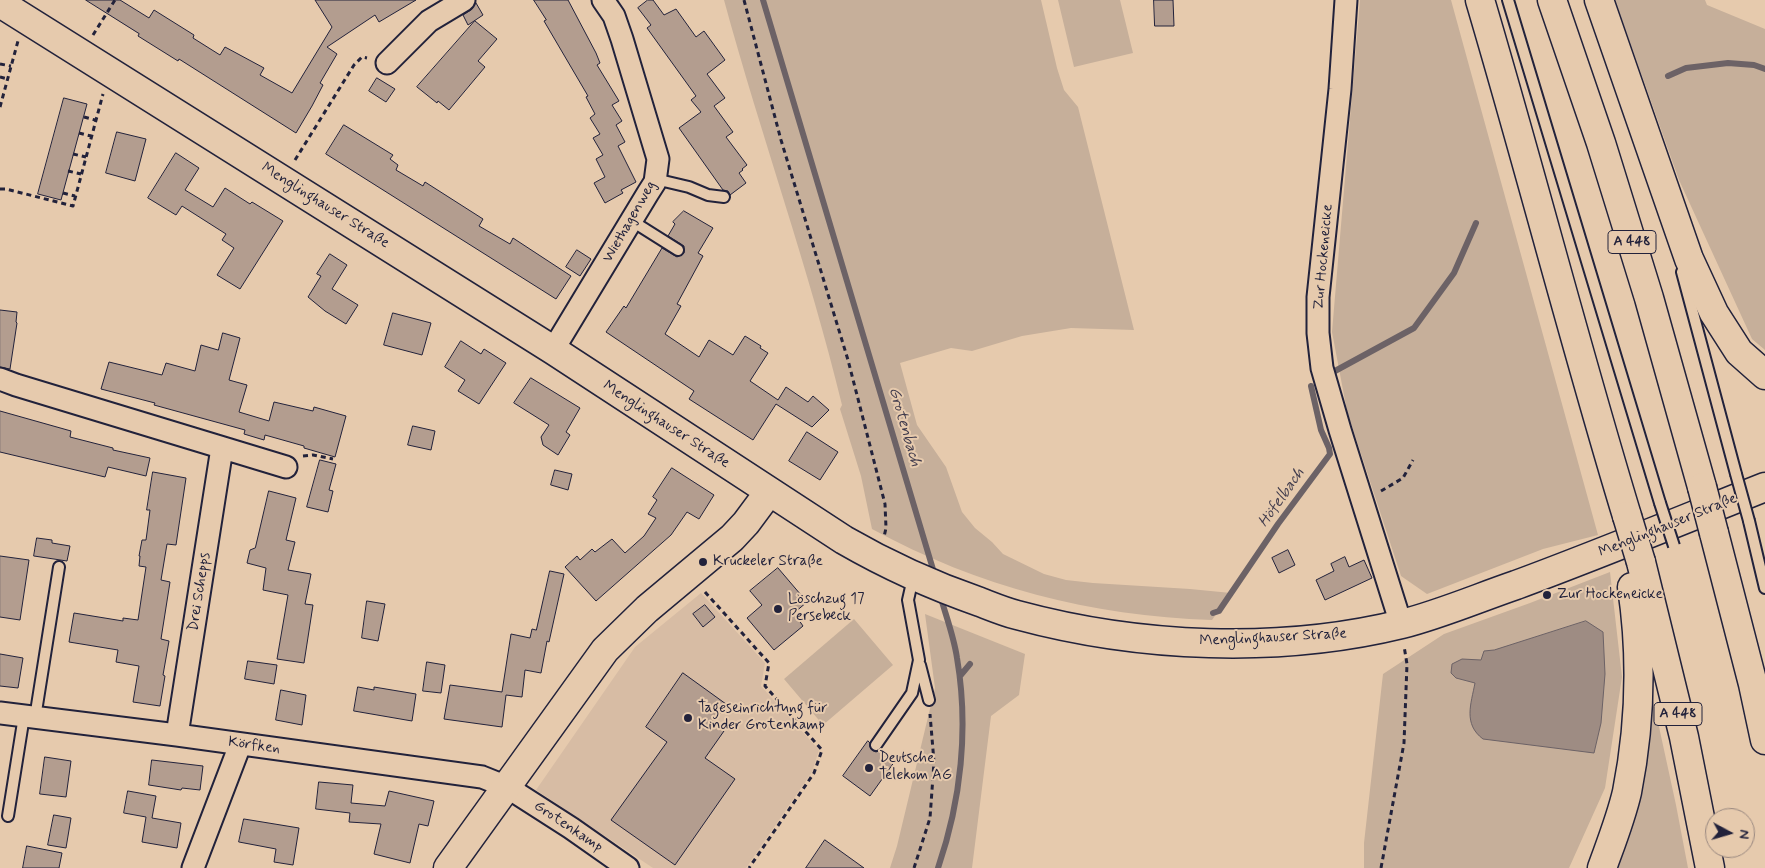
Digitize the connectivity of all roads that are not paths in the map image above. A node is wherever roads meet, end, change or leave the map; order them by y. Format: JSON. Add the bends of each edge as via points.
{"nodes":[{"id":1,"x":464,"y":0,"type":"edge"},
{"id":2,"x":603,"y":0,"type":"edge"},
{"id":3,"x":1346,"y":0,"type":"edge"},
{"id":4,"x":1480,"y":0,"type":"edge"},
{"id":5,"x":1508,"y":0,"type":"edge"},
{"id":6,"x":1552,"y":0,"type":"edge"},
{"id":7,"x":1599,"y":0,"type":"edge"},
{"id":8,"x":0,"y":3,"type":"edge"},
{"id":9,"x":387,"y":63,"type":"road end"},
{"id":10,"x":1644,"y":130,"type":"junction"},
{"id":11,"x":655,"y":179,"type":"junction"},
{"id":12,"x":724,"y":197,"type":"dead end"},
{"id":13,"x":632,"y":221,"type":"junction"},
{"id":14,"x":678,"y":250,"type":"dead end"},
{"id":15,"x":553,"y":350,"type":"junction"},
{"id":16,"x":1765,"y":375,"type":"edge"},
{"id":17,"x":0,"y":379,"type":"edge"},
{"id":18,"x":222,"y":448,"type":"junction"},
{"id":19,"x":286,"y":467,"type":"road end"},
{"id":20,"x":1765,"y":487,"type":"edge"},
{"id":21,"x":769,"y":492,"type":"junction"},
{"id":22,"x":1674,"y":546,"type":"dead end"},
{"id":23,"x":1635,"y":564,"type":"junction"},
{"id":24,"x":59,"y":567,"type":"dead end"},
{"id":25,"x":918,"y":579,"type":"junction"},
{"id":26,"x":1765,"y":588,"type":"edge"},
{"id":27,"x":1401,"y":624,"type":"junction"},
{"id":28,"x":919,"y":660,"type":"junction"},
{"id":29,"x":929,"y":700,"type":"road end"},
{"id":30,"x":0,"y":713,"type":"edge"},
{"id":31,"x":30,"y":717,"type":"junction"},
{"id":32,"x":177,"y":735,"type":"junction"},
{"id":33,"x":1765,"y":740,"type":"edge"},
{"id":34,"x":240,"y":745,"type":"junction"},
{"id":35,"x":876,"y":745,"type":"dead end"},
{"id":36,"x":507,"y":787,"type":"junction"},
{"id":37,"x":8,"y":816,"type":"dead end"},
{"id":38,"x":193,"y":868,"type":"edge"},
{"id":39,"x":448,"y":868,"type":"edge"},
{"id":40,"x":628,"y":868,"type":"edge"},
{"id":41,"x":1602,"y":868,"type":"edge"},
{"id":42,"x":1710,"y":868,"type":"edge"}],
"edges":[{"from":1,"to":9,"type":"street","via":[[429,21]]},
{"from":2,"to":11,"type":"street","name":"Wiethagenweg","via":[[614,16],[651,134],[658,159]]},
{"from":3,"to":27,"type":"street","name":"Zur Hockeneicke","via":[[1318,297],[1318,333],[1322,368]]},
{"from":4,"to":23,"type":"main road","number":"A 448","bridge":true,"via":[[1518,128]]},
{"from":5,"to":22,"type":"lane","bridge":true},
{"from":6,"to":33,"type":"main road","number":"A 448","bridge":true,"via":[[1646,288],[1702,487]]},
{"from":7,"to":10,"type":"main road","number":"A 448"},
{"from":8,"to":15,"type":"main road","name":"Menglinghauser Straße"},
{"from":10,"to":16,"type":"main road","number":"A 448","via":[[1689,259],[1714,313],[1739,352]]},
{"from":10,"to":26,"type":"lane","bridge":true},
{"from":11,"to":12,"type":"lane"},
{"from":11,"to":13,"type":"street","name":"Wiethagenweg"},
{"from":13,"to":14,"type":"lane"},
{"from":13,"to":15,"type":"street","name":"Wiethagenweg"},
{"from":15,"to":21,"type":"main road","name":"Menglinghauser Straße"},
{"from":17,"to":18,"type":"street"},
{"from":18,"to":19,"type":"street"},
{"from":18,"to":32,"type":"street","name":"Drei Schepps"},
{"from":20,"to":27,"type":"main road","name":"Menglinghauser Straße","via":[[1540,576]]},
{"from":21,"to":25,"type":"main road","name":"Menglinghauser Straße","via":[[844,540]]},
{"from":21,"to":36,"type":"main road","via":[[732,538],[647,608],[605,650]]},
{"from":23,"to":41,"type":"main road","via":[[1638,672],[1633,751],[1620,818]]},
{"from":23,"to":42,"type":"main road","number":"A 448","via":[[1684,737]]},
{"from":24,"to":31,"type":"lane"},
{"from":25,"to":27,"type":"main road","name":"Menglinghauser Straße","via":[[1016,615],[1082,630],[1152,640],[1232,644],[1308,639]]},
{"from":25,"to":28,"type":"lane","via":[[908,600]]},
{"from":28,"to":29,"type":"lane"},
{"from":28,"to":35,"type":"lane","via":[[912,693]]},
{"from":30,"to":31,"type":"street","name":"Körfken"},
{"from":31,"to":32,"type":"street","name":"Körfken"},
{"from":31,"to":37,"type":"lane"},
{"from":32,"to":34,"type":"street","name":"Körfken"},
{"from":34,"to":36,"type":"street","name":"Körfken","via":[[464,774]]},
{"from":34,"to":38,"type":"street"},
{"from":36,"to":39,"type":"main road"},
{"from":36,"to":40,"type":"street","name":"Grotenkamp"}]}
